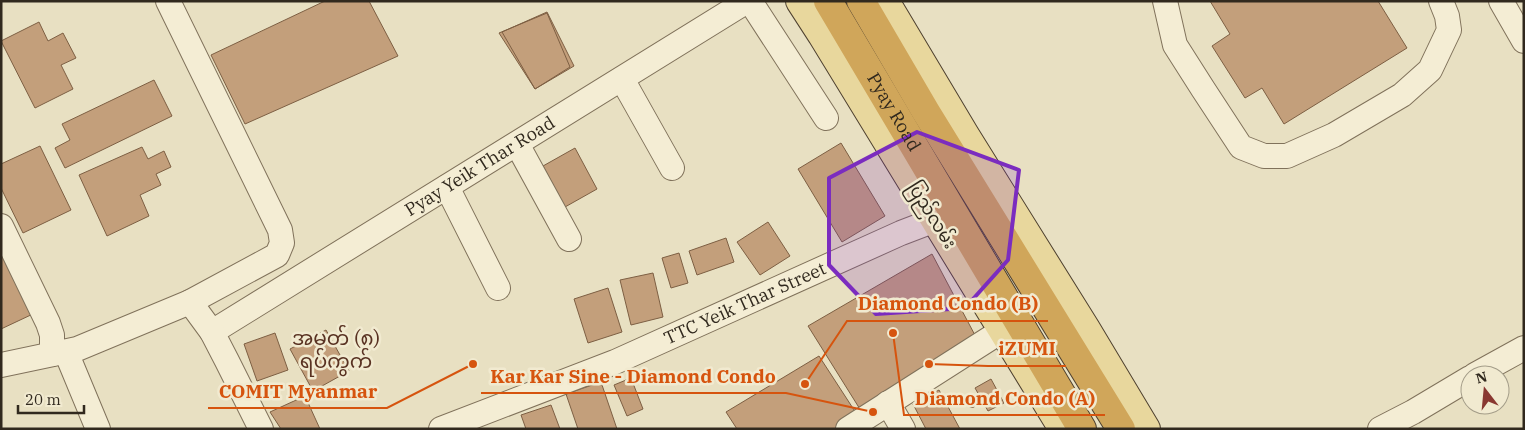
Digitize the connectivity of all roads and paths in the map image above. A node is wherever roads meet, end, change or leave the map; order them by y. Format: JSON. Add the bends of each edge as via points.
{"nodes":[{"id":1,"x":168,"y":1,"type":"edge"},
{"id":2,"x":749,"y":1,"type":"edge"},
{"id":3,"x":800,"y":1,"type":"edge"},
{"id":4,"x":828,"y":1,"type":"edge"},
{"id":5,"x":861,"y":1,"type":"edge"},
{"id":6,"x":885,"y":1,"type":"edge"},
{"id":7,"x":1165,"y":1,"type":"edge"},
{"id":8,"x":1442,"y":1,"type":"edge"},
{"id":9,"x":1501,"y":1,"type":"edge"},
{"id":10,"x":1524,"y":41,"type":"edge"},
{"id":11,"x":622,"y":78,"type":"junction"},
{"id":12,"x":826,"y":118,"type":"dead end"},
{"id":13,"x":516,"y":144,"type":"junction"},
{"id":14,"x":672,"y":168,"type":"dead end"},
{"id":15,"x":447,"y":187,"type":"junction"},
{"id":16,"x":935,"y":220,"type":"junction"},
{"id":17,"x":1,"y":226,"type":"edge"},
{"id":18,"x":568,"y":238,"type":"dead end"},
{"id":19,"x":498,"y":288,"type":"dead end"},
{"id":20,"x":190,"y":302,"type":"junction"},
{"id":21,"x":1004,"y":330,"type":"junction"},
{"id":22,"x":212,"y":332,"type":"junction"},
{"id":23,"x":1524,"y":348,"type":"edge"},
{"id":24,"x":59,"y":353,"type":"junction"},
{"id":25,"x":1,"y":365,"type":"edge"},
{"id":26,"x":1493,"y":365,"type":"edge"},
{"id":27,"x":1460,"y":384,"type":"edge"},
{"id":28,"x":888,"y":403,"type":"junction"},
{"id":29,"x":98,"y":429,"type":"edge"},
{"id":30,"x":261,"y":429,"type":"edge"},
{"id":31,"x":441,"y":429,"type":"edge"},
{"id":32,"x":848,"y":429,"type":"edge"},
{"id":33,"x":903,"y":429,"type":"edge"},
{"id":34,"x":1063,"y":429,"type":"edge"},
{"id":35,"x":1082,"y":429,"type":"edge"},
{"id":36,"x":1120,"y":429,"type":"edge"},
{"id":37,"x":1146,"y":429,"type":"edge"},
{"id":38,"x":1380,"y":429,"type":"edge"}],
"edges":[{"from":1,"to":20,"type":"street","via":[[280,230],[282,243],[277,255]]},
{"from":2,"to":11,"type":"street","name":"Pyay Yeik Thar Road"},
{"from":2,"to":12,"type":"street"},
{"from":3,"to":16,"type":"main road","name":"ပြည်လမ်း"},
{"from":4,"to":35,"type":"highway","name":"Pyay Road"},
{"from":5,"to":36,"type":"highway"},
{"from":6,"to":37,"type":"main road"},
{"from":7,"to":8,"type":"street","via":[[1175,45],[1241,147],[1264,156],[1287,156],[1334,135],[1402,95],[1430,70],[1449,30]]},
{"from":9,"to":10,"type":"street"},
{"from":11,"to":13,"type":"street","name":"Pyay Yeik Thar Road"},
{"from":11,"to":14,"type":"street"},
{"from":13,"to":15,"type":"street","name":"Pyay Yeik Thar Road"},
{"from":13,"to":18,"type":"street"},
{"from":15,"to":19,"type":"street"},
{"from":15,"to":22,"type":"street","name":"Pyay Yeik Thar Road"},
{"from":16,"to":21,"type":"main road","name":"ပြည်လမ်း"},
{"from":16,"to":31,"type":"street","name":"TTC Yeik Thar Street","via":[[615,362]]},
{"from":17,"to":24,"type":"street"},
{"from":20,"to":22,"type":"street"},
{"from":20,"to":24,"type":"street","via":[[78,349]]},
{"from":21,"to":28,"type":"street"},
{"from":21,"to":34,"type":"main road","name":"ပြည်လမ်း"},
{"from":22,"to":30,"type":"street"},
{"from":23,"to":26,"type":"street"},
{"from":24,"to":25,"type":"street"},
{"from":24,"to":29,"type":"street"},
{"from":27,"to":38,"type":"street"},
{"from":28,"to":32,"type":"street"},
{"from":28,"to":33,"type":"street"}]}
